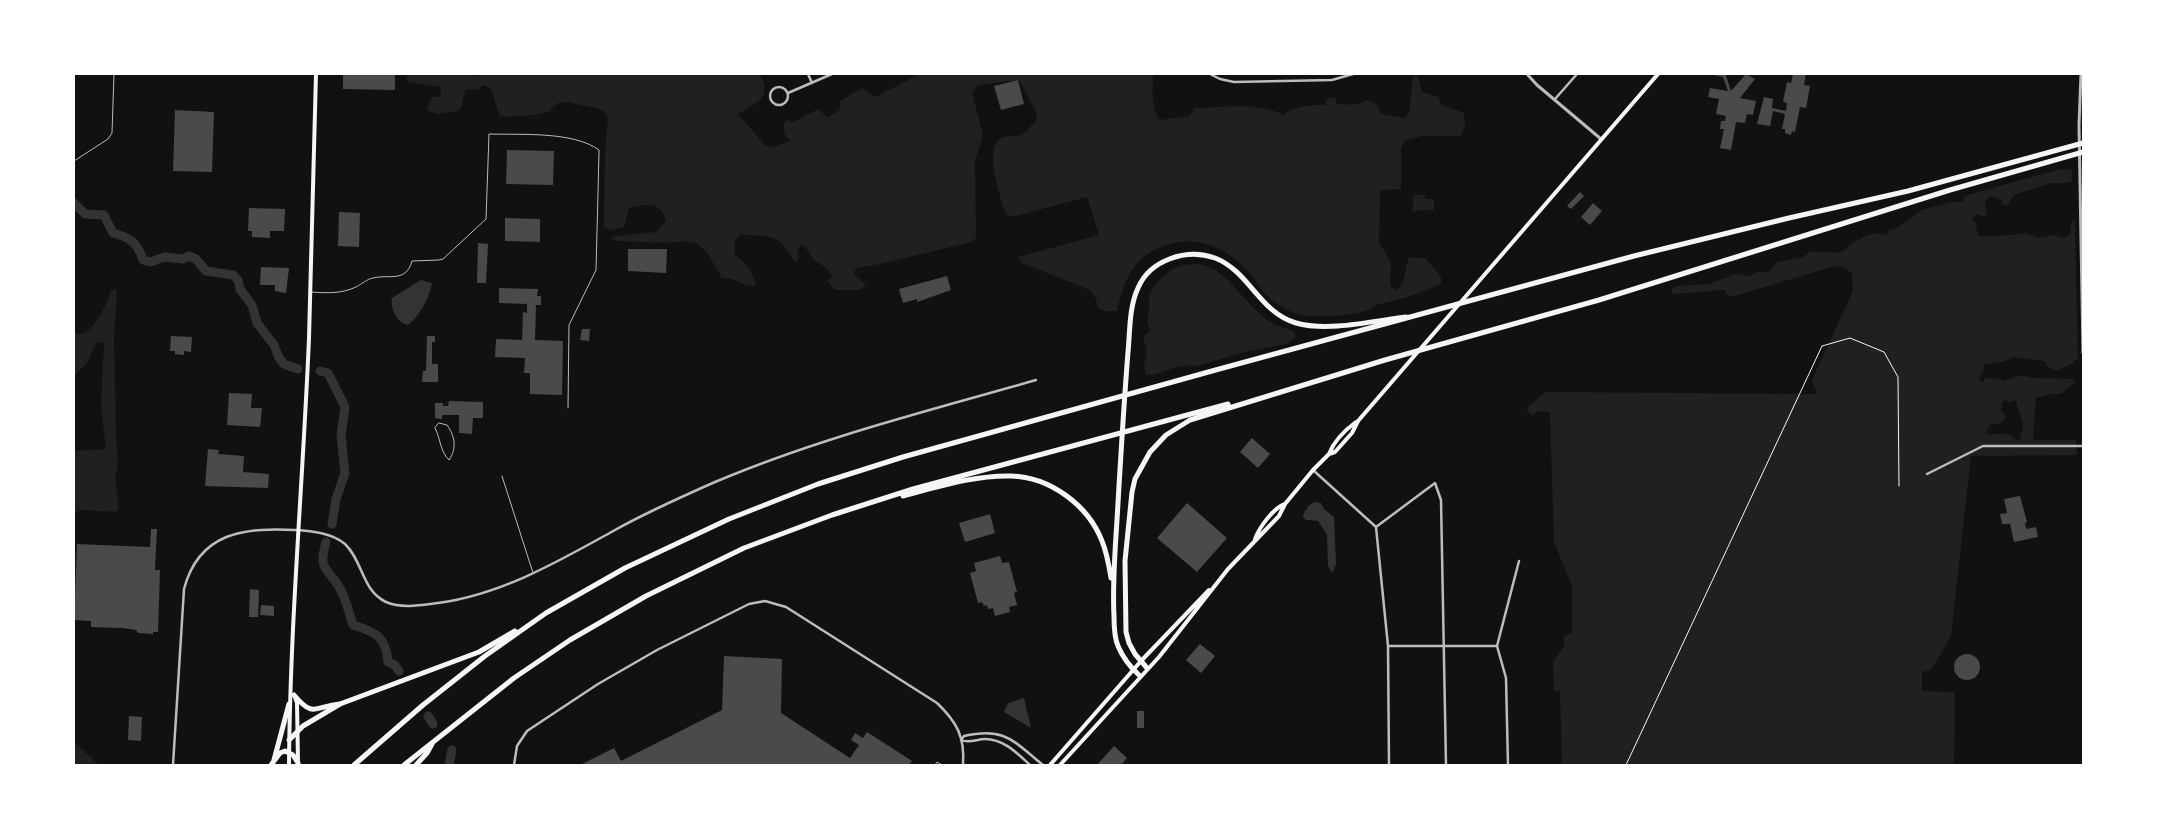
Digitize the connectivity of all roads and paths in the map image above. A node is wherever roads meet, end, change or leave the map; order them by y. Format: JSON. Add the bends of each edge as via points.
{"nodes":[{"id":1,"x":114,"y":74,"type":"edge"},
{"id":2,"x":316,"y":74,"type":"edge"},
{"id":3,"x":808,"y":74,"type":"edge"},
{"id":4,"x":832,"y":74,"type":"edge"},
{"id":5,"x":1210,"y":74,"type":"edge"},
{"id":6,"x":1290,"y":74,"type":"edge"},
{"id":7,"x":1353,"y":74,"type":"edge"},
{"id":8,"x":1527,"y":74,"type":"edge"},
{"id":9,"x":1577,"y":74,"type":"edge"},
{"id":10,"x":1658,"y":74,"type":"edge"},
{"id":11,"x":2081,"y":74,"type":"edge"},
{"id":12,"x":1291,"y":80,"type":"junction"},
{"id":13,"x":812,"y":83,"type":"junction"},
{"id":14,"x":788,"y":93,"type":"junction"},
{"id":15,"x":1555,"y":100,"type":"junction"},
{"id":16,"x":1601,"y":139,"type":"junction"},
{"id":17,"x":2083,"y":143,"type":"edge"},
{"id":18,"x":2083,"y":152,"type":"edge"},
{"id":19,"x":74,"y":160,"type":"edge"},
{"id":20,"x":310,"y":292,"type":"junction"},
{"id":21,"x":1428,"y":314,"type":"junction"},
{"id":22,"x":2083,"y":353,"type":"edge"},
{"id":23,"x":1036,"y":380,"type":"dead end"},
{"id":24,"x":1266,"y":395,"type":"junction"},
{"id":25,"x":568,"y":408,"type":"dead end"},
{"id":26,"x":2083,"y":446,"type":"edge"},
{"id":27,"x":449,"y":460,"type":"joint"},
{"id":28,"x":1313,"y":470,"type":"junction"},
{"id":29,"x":1927,"y":474,"type":"dead end"},
{"id":30,"x":502,"y":476,"type":"dead end"},
{"id":31,"x":1899,"y":486,"type":"dead end"},
{"id":32,"x":859,"y":506,"type":"junction"},
{"id":33,"x":1376,"y":527,"type":"junction"},
{"id":34,"x":298,"y":530,"type":"junction"},
{"id":35,"x":1519,"y":561,"type":"dead end"},
{"id":36,"x":534,"y":574,"type":"junction"},
{"id":37,"x":1212,"y":588,"type":"junction"},
{"id":38,"x":1112,"y":594,"type":"junction"},
{"id":39,"x":546,"y":613,"type":"junction"},
{"id":40,"x":1388,"y":646,"type":"junction"},
{"id":41,"x":1444,"y":646,"type":"junction"},
{"id":42,"x":1497,"y":646,"type":"junction"},
{"id":43,"x":1141,"y":661,"type":"junction"},
{"id":44,"x":1147,"y":668,"type":"junction"},
{"id":45,"x":1133,"y":670,"type":"junction"},
{"id":46,"x":1140,"y":676,"type":"junction"},
{"id":47,"x":293,"y":692,"type":"junction"},
{"id":48,"x":289,"y":704,"type":"junction"},
{"id":49,"x":340,"y":704,"type":"junction"},
{"id":50,"x":298,"y":731,"type":"junction"},
{"id":51,"x":289,"y":740,"type":"junction"},
{"id":52,"x":961,"y":740,"type":"junction"},
{"id":53,"x":433,"y":742,"type":"junction"},
{"id":54,"x":289,"y":752,"type":"junction"},
{"id":55,"x":273,"y":763,"type":"edge"},
{"id":56,"x":298,"y":764,"type":"edge"},
{"id":57,"x":173,"y":765,"type":"edge"},
{"id":58,"x":289,"y":765,"type":"edge"},
{"id":59,"x":354,"y":765,"type":"edge"},
{"id":60,"x":404,"y":765,"type":"edge"},
{"id":61,"x":416,"y":765,"type":"edge"},
{"id":62,"x":514,"y":765,"type":"edge"},
{"id":63,"x":935,"y":765,"type":"edge"},
{"id":64,"x":942,"y":765,"type":"edge"},
{"id":65,"x":963,"y":765,"type":"edge"},
{"id":66,"x":1030,"y":765,"type":"edge"},
{"id":67,"x":1043,"y":765,"type":"edge"},
{"id":68,"x":1050,"y":765,"type":"edge"},
{"id":69,"x":1060,"y":765,"type":"edge"},
{"id":70,"x":1390,"y":765,"type":"edge"},
{"id":71,"x":1446,"y":765,"type":"edge"},
{"id":72,"x":1508,"y":765,"type":"edge"},
{"id":73,"x":1626,"y":765,"type":"edge"}],
"edges":[{"from":1,"to":19,"type":"lane","via":[[112,133],[108,139]]},
{"from":2,"to":20,"type":"main road"},
{"from":3,"to":13,"type":"street"},
{"from":4,"to":13,"type":"street"},
{"from":5,"to":12,"type":"street","via":[[1220,80],[1234,82]]},
{"from":6,"to":12,"type":"street"},
{"from":7,"to":12,"type":"street","via":[[1332,80]]},
{"from":8,"to":15,"type":"street"},
{"from":9,"to":15,"type":"street"},
{"from":10,"to":16,"type":"main road"},
{"from":11,"to":22,"type":"street"},
{"from":13,"to":14,"type":"street"},
{"from":14,"to":14,"type":"street","via":[[777,87],[770,93],[770,100],[782,105],[787,101]]},
{"from":15,"to":16,"type":"street"},
{"from":16,"to":28,"type":"main road"},
{"from":17,"to":21,"type":"highway","via":[[1908,192],[1720,235]]},
{"from":18,"to":24,"type":"highway","via":[[1950,190],[1708,267]]},
{"from":20,"to":25,"type":"lane","via":[[346,291],[374,278],[402,274],[412,260],[439,260],[448,255],[486,219],[489,134],[587,142],[599,150],[596,270],[569,325]]},
{"from":20,"to":34,"type":"main road"},
{"from":21,"to":38,"type":"highway","via":[[1322,326],[1295,323],[1274,312],[1226,264],[1203,255],[1182,255],[1154,268],[1138,287],[1133,306]]},
{"from":21,"to":39,"type":"highway","via":[[903,457],[818,484],[729,519],[625,568]]},
{"from":23,"to":36,"type":"street","via":[[774,458],[661,507]]},
{"from":24,"to":32,"type":"highway"},
{"from":24,"to":43,"type":"highway","via":[[1203,415],[1176,428],[1145,459],[1130,504],[1124,577],[1126,632]]},
{"from":26,"to":29,"type":"street","via":[[1983,446]]},
{"from":27,"to":27,"type":"lane","via":[[454,441],[447,425],[439,423],[434,428],[442,453]]},
{"from":28,"to":33,"type":"street"},
{"from":28,"to":37,"type":"main road"},
{"from":30,"to":36,"type":"lane"},
{"from":31,"to":73,"type":"path","via":[[1898,377],[1884,352],[1850,338],[1822,346]]},
{"from":32,"to":38,"type":"highway","via":[[975,479],[1011,476],[1043,483],[1077,505],[1096,529],[1106,553]]},
{"from":32,"to":53,"type":"highway","via":[[744,548],[646,596],[570,640],[514,678]]},
{"from":33,"to":40,"type":"street"},
{"from":33,"to":41,"type":"street","via":[[1435,483],[1441,500]]},
{"from":34,"to":36,"type":"street","via":[[319,533],[345,544],[370,589],[385,602],[396,605],[456,600]]},
{"from":34,"to":47,"type":"main road","via":[[293,604]]},
{"from":34,"to":57,"type":"street","via":[[255,529],[219,539],[200,556],[188,576],[183,605]]},
{"from":35,"to":42,"type":"street"},
{"from":37,"to":43,"type":"main road"},
{"from":37,"to":44,"type":"main road"},
{"from":38,"to":45,"type":"highway","via":[[1117,644]]},
{"from":39,"to":49,"type":"highway","via":[[479,652]]},
{"from":39,"to":59,"type":"highway","via":[[423,705]]},
{"from":40,"to":41,"type":"street"},
{"from":40,"to":70,"type":"street"},
{"from":41,"to":42,"type":"street"},
{"from":41,"to":71,"type":"street"},
{"from":42,"to":72,"type":"street","via":[[1506,678]]},
{"from":43,"to":44,"type":"highway"},
{"from":43,"to":45,"type":"main road"},
{"from":44,"to":46,"type":"main road"},
{"from":45,"to":46,"type":"highway"},
{"from":45,"to":68,"type":"main road"},
{"from":46,"to":69,"type":"main road"},
{"from":47,"to":48,"type":"main road"},
{"from":47,"to":49,"type":"highway","via":[[309,709]]},
{"from":47,"to":50,"type":"main road"},
{"from":48,"to":51,"type":"main road"},
{"from":48,"to":55,"type":"highway"},
{"from":49,"to":50,"type":"highway"},
{"from":50,"to":51,"type":"highway"},
{"from":50,"to":56,"type":"main road"},
{"from":51,"to":54,"type":"main road"},
{"from":52,"to":62,"type":"street","via":[[953,719],[937,704],[786,607],[764,601],[749,604],[670,643],[566,703],[526,731],[517,746]]},
{"from":52,"to":65,"type":"street"},
{"from":52,"to":66,"type":"street","via":[[967,743],[988,739],[998,741]]},
{"from":52,"to":67,"type":"street","via":[[964,736],[982,732],[997,734],[1016,742]]},
{"from":53,"to":60,"type":"highway"},
{"from":53,"to":61,"type":"highway"},
{"from":54,"to":55,"type":"highway","via":[[282,752]]},
{"from":54,"to":56,"type":"highway"},
{"from":54,"to":58,"type":"main road"},
{"from":63,"to":64,"type":"lane","via":[[937,762]]}]}
